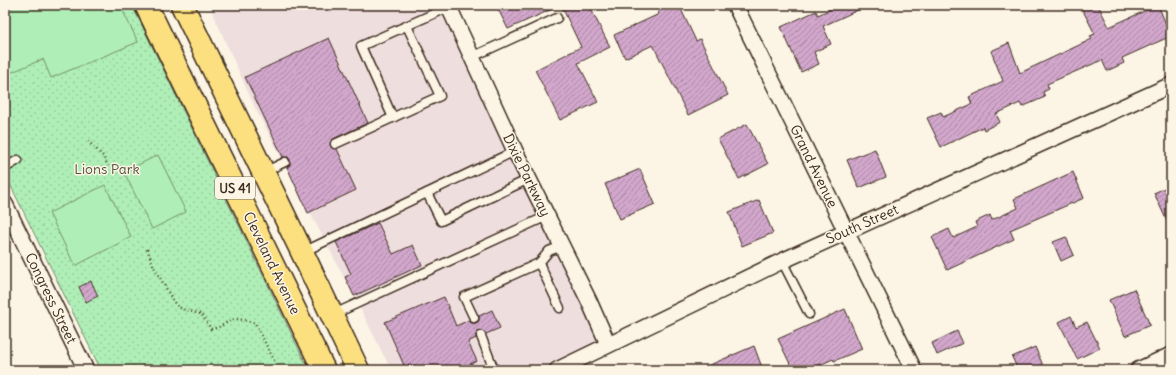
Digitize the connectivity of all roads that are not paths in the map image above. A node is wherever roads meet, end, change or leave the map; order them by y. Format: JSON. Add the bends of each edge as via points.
{"nodes":[{"id":1,"x":146,"y":5,"type":"edge"},
{"id":2,"x":182,"y":5,"type":"edge"},
{"id":3,"x":449,"y":6,"type":"edge"},
{"id":4,"x":740,"y":6,"type":"edge"},
{"id":5,"x":557,"y":18,"type":"dead end"},
{"id":6,"x":407,"y":26,"type":"junction"},
{"id":7,"x":472,"y":57,"type":"junction"},
{"id":8,"x":1171,"y":84,"type":"edge"},
{"id":9,"x":393,"y":118,"type":"junction"},
{"id":10,"x":335,"y":144,"type":"dead end"},
{"id":11,"x":515,"y":151,"type":"junction"},
{"id":12,"x":18,"y":160,"type":"dead end"},
{"id":13,"x":285,"y":162,"type":"dead end"},
{"id":14,"x":5,"y":168,"type":"edge"},
{"id":15,"x":263,"y":172,"type":"junction"},
{"id":16,"x":529,"y":179,"type":"junction"},
{"id":17,"x":428,"y":193,"type":"junction"},
{"id":18,"x":5,"y":204,"type":"edge"},
{"id":19,"x":547,"y":216,"type":"junction"},
{"id":20,"x":846,"y":231,"type":"junction"},
{"id":21,"x":562,"y":246,"type":"junction"},
{"id":22,"x":302,"y":252,"type":"junction"},
{"id":23,"x":782,"y":261,"type":"junction"},
{"id":24,"x":539,"y":263,"type":"junction"},
{"id":25,"x":560,"y":308,"type":"dead end"},
{"id":26,"x":809,"y":314,"type":"dead end"},
{"id":27,"x":331,"y":315,"type":"junction"},
{"id":28,"x":474,"y":318,"type":"dead end"},
{"id":29,"x":482,"y":339,"type":"dead end"},
{"id":30,"x":608,"y":344,"type":"junction"},
{"id":31,"x":1171,"y":355,"type":"edge"},
{"id":32,"x":86,"y":370,"type":"edge"},
{"id":33,"x":324,"y":370,"type":"edge"},
{"id":34,"x":358,"y":370,"type":"edge"},
{"id":35,"x":494,"y":370,"type":"edge"},
{"id":36,"x":557,"y":370,"type":"edge"},
{"id":37,"x":914,"y":370,"type":"edge"},
{"id":38,"x":1138,"y":370,"type":"edge"}],
"edges":[{"from":1,"to":33,"type":"main road","name":"Cleveland Avenue","number":"US 41"},
{"from":2,"to":15,"type":"main road","number":"US 41"},
{"from":3,"to":6,"type":"lane"},
{"from":3,"to":7,"type":"street","name":"Dixie Parkway"},
{"from":4,"to":20,"type":"street","name":"Grand Avenue"},
{"from":5,"to":7,"type":"lane"},
{"from":6,"to":9,"type":"lane","via":[[361,46]]},
{"from":6,"to":9,"type":"lane","via":[[440,96]]},
{"from":7,"to":11,"type":"street","name":"Dixie Parkway"},
{"from":8,"to":20,"type":"street","name":"South Street"},
{"from":9,"to":10,"type":"lane"},
{"from":11,"to":16,"type":"street","name":"Dixie Parkway"},
{"from":11,"to":17,"type":"lane"},
{"from":12,"to":14,"type":"lane"},
{"from":13,"to":15,"type":"lane"},
{"from":15,"to":22,"type":"main road","number":"US 41"},
{"from":16,"to":17,"type":"lane","via":[[441,221]]},
{"from":16,"to":19,"type":"street","name":"Dixie Parkway"},
{"from":17,"to":22,"type":"lane"},
{"from":18,"to":32,"type":"street","name":"Congress Street"},
{"from":19,"to":21,"type":"street","name":"Dixie Parkway"},
{"from":19,"to":27,"type":"lane"},
{"from":20,"to":23,"type":"street","name":"South Street"},
{"from":20,"to":37,"type":"street","name":"Grand Avenue"},
{"from":21,"to":24,"type":"lane","via":[[549,251]]},
{"from":21,"to":30,"type":"street","name":"Dixie Parkway"},
{"from":22,"to":27,"type":"main road","number":"US 41"},
{"from":23,"to":26,"type":"lane"},
{"from":23,"to":30,"type":"street","name":"South Street"},
{"from":24,"to":25,"type":"lane"},
{"from":24,"to":28,"type":"lane","via":[[464,297]]},
{"from":27,"to":34,"type":"main road","number":"US 41"},
{"from":29,"to":35,"type":"lane"},
{"from":30,"to":36,"type":"street","name":"South Street"},
{"from":31,"to":38,"type":"street"}]}
